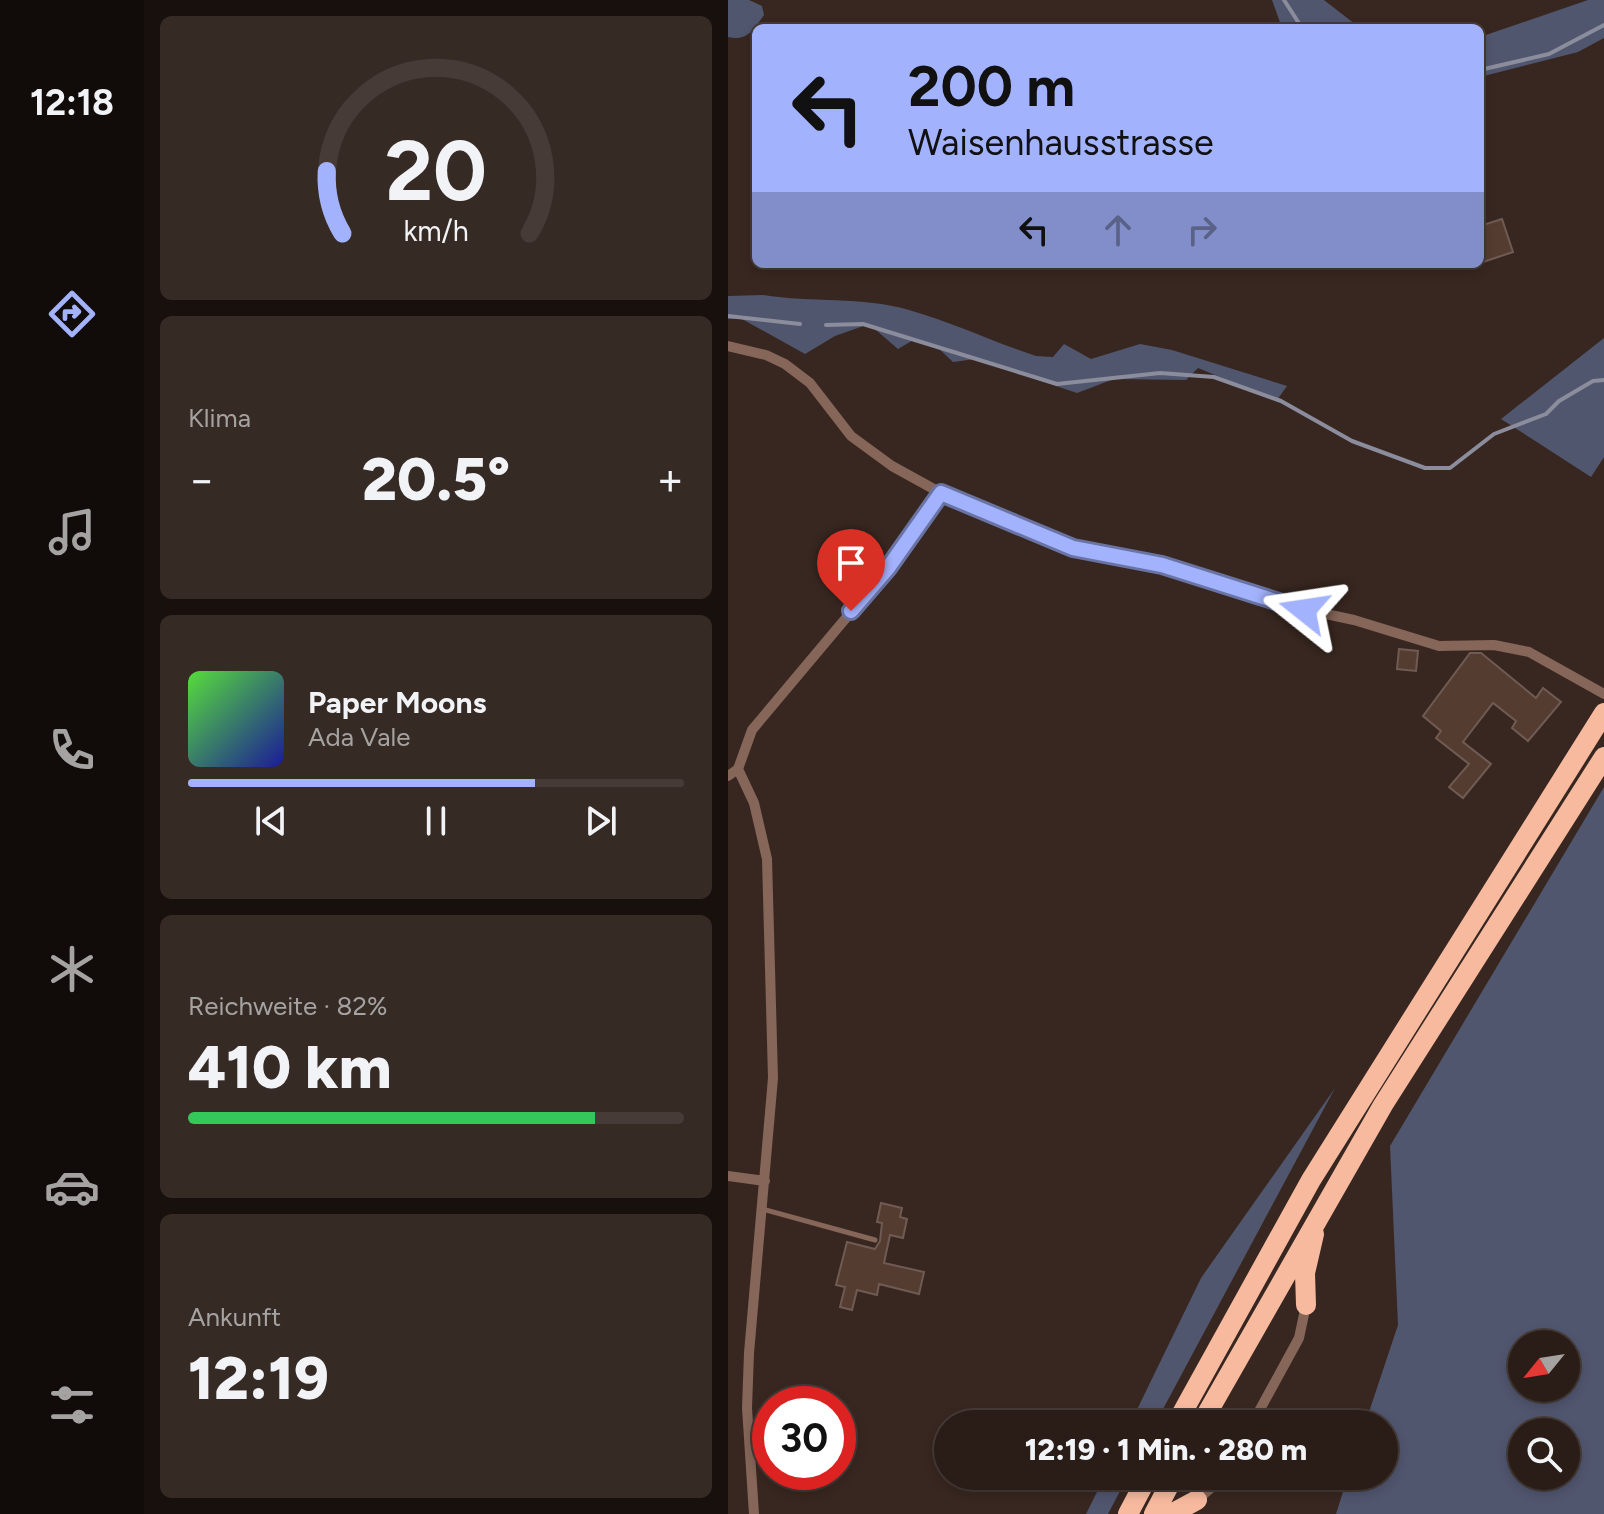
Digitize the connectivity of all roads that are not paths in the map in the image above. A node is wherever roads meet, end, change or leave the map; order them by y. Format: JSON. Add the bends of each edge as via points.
{"nodes":[{"id":1,"x":728,"y":346,"type":"edge"},
{"id":2,"x":941,"y":493,"type":"junction"},
{"id":3,"x":1604,"y":694,"type":"edge"},
{"id":4,"x":1604,"y":713,"type":"edge"},
{"id":5,"x":1604,"y":757,"type":"edge"},
{"id":6,"x":733,"y":772,"type":"edge"},
{"id":7,"x":728,"y":1176,"type":"edge"},
{"id":8,"x":765,"y":1181,"type":"junction"},
{"id":9,"x":762,"y":1209,"type":"junction"},
{"id":10,"x":1319,"y":1212,"type":"junction"},
{"id":11,"x":875,"y":1240,"type":"dead end"},
{"id":12,"x":1306,"y":1305,"type":"joint"},
{"id":13,"x":1184,"y":1410,"type":"edge"},
{"id":14,"x":1209,"y":1410,"type":"edge"},
{"id":15,"x":1260,"y":1410,"type":"edge"},
{"id":16,"x":1141,"y":1490,"type":"edge"},
{"id":17,"x":1167,"y":1490,"type":"edge"},
{"id":18,"x":1209,"y":1490,"type":"edge"},
{"id":19,"x":1197,"y":1500,"type":"joint"},
{"id":20,"x":754,"y":1514,"type":"edge"},
{"id":21,"x":1128,"y":1514,"type":"edge"},
{"id":22,"x":1154,"y":1514,"type":"edge"},
{"id":23,"x":1171,"y":1514,"type":"edge"}],
"edges":[{"from":1,"to":2,"type":"street","via":[[785,364],[810,383],[865,448]]},
{"from":2,"to":3,"type":"street","via":[[1073,548],[1162,565],[1284,605],[1439,646],[1494,645],[1529,652]]},
{"from":2,"to":6,"type":"street","via":[[888,568],[752,730]]},
{"from":4,"to":13,"type":"highway","via":[[1311,1180]]},
{"from":5,"to":10,"type":"highway"},
{"from":6,"to":8,"type":"street","via":[[754,803],[767,859],[773,1078]]},
{"from":7,"to":8,"type":"street"},
{"from":8,"to":9,"type":"street"},
{"from":9,"to":11,"type":"lane"},
{"from":9,"to":20,"type":"street","via":[[747,1408]]},
{"from":10,"to":12,"type":"highway","via":[[1306,1268]]},
{"from":10,"to":14,"type":"highway"},
{"from":12,"to":15,"type":"street","via":[[1299,1338]]},
{"from":16,"to":21,"type":"highway"},
{"from":17,"to":22,"type":"highway"},
{"from":18,"to":19,"type":"street"},
{"from":19,"to":23,"type":"highway"}]}
